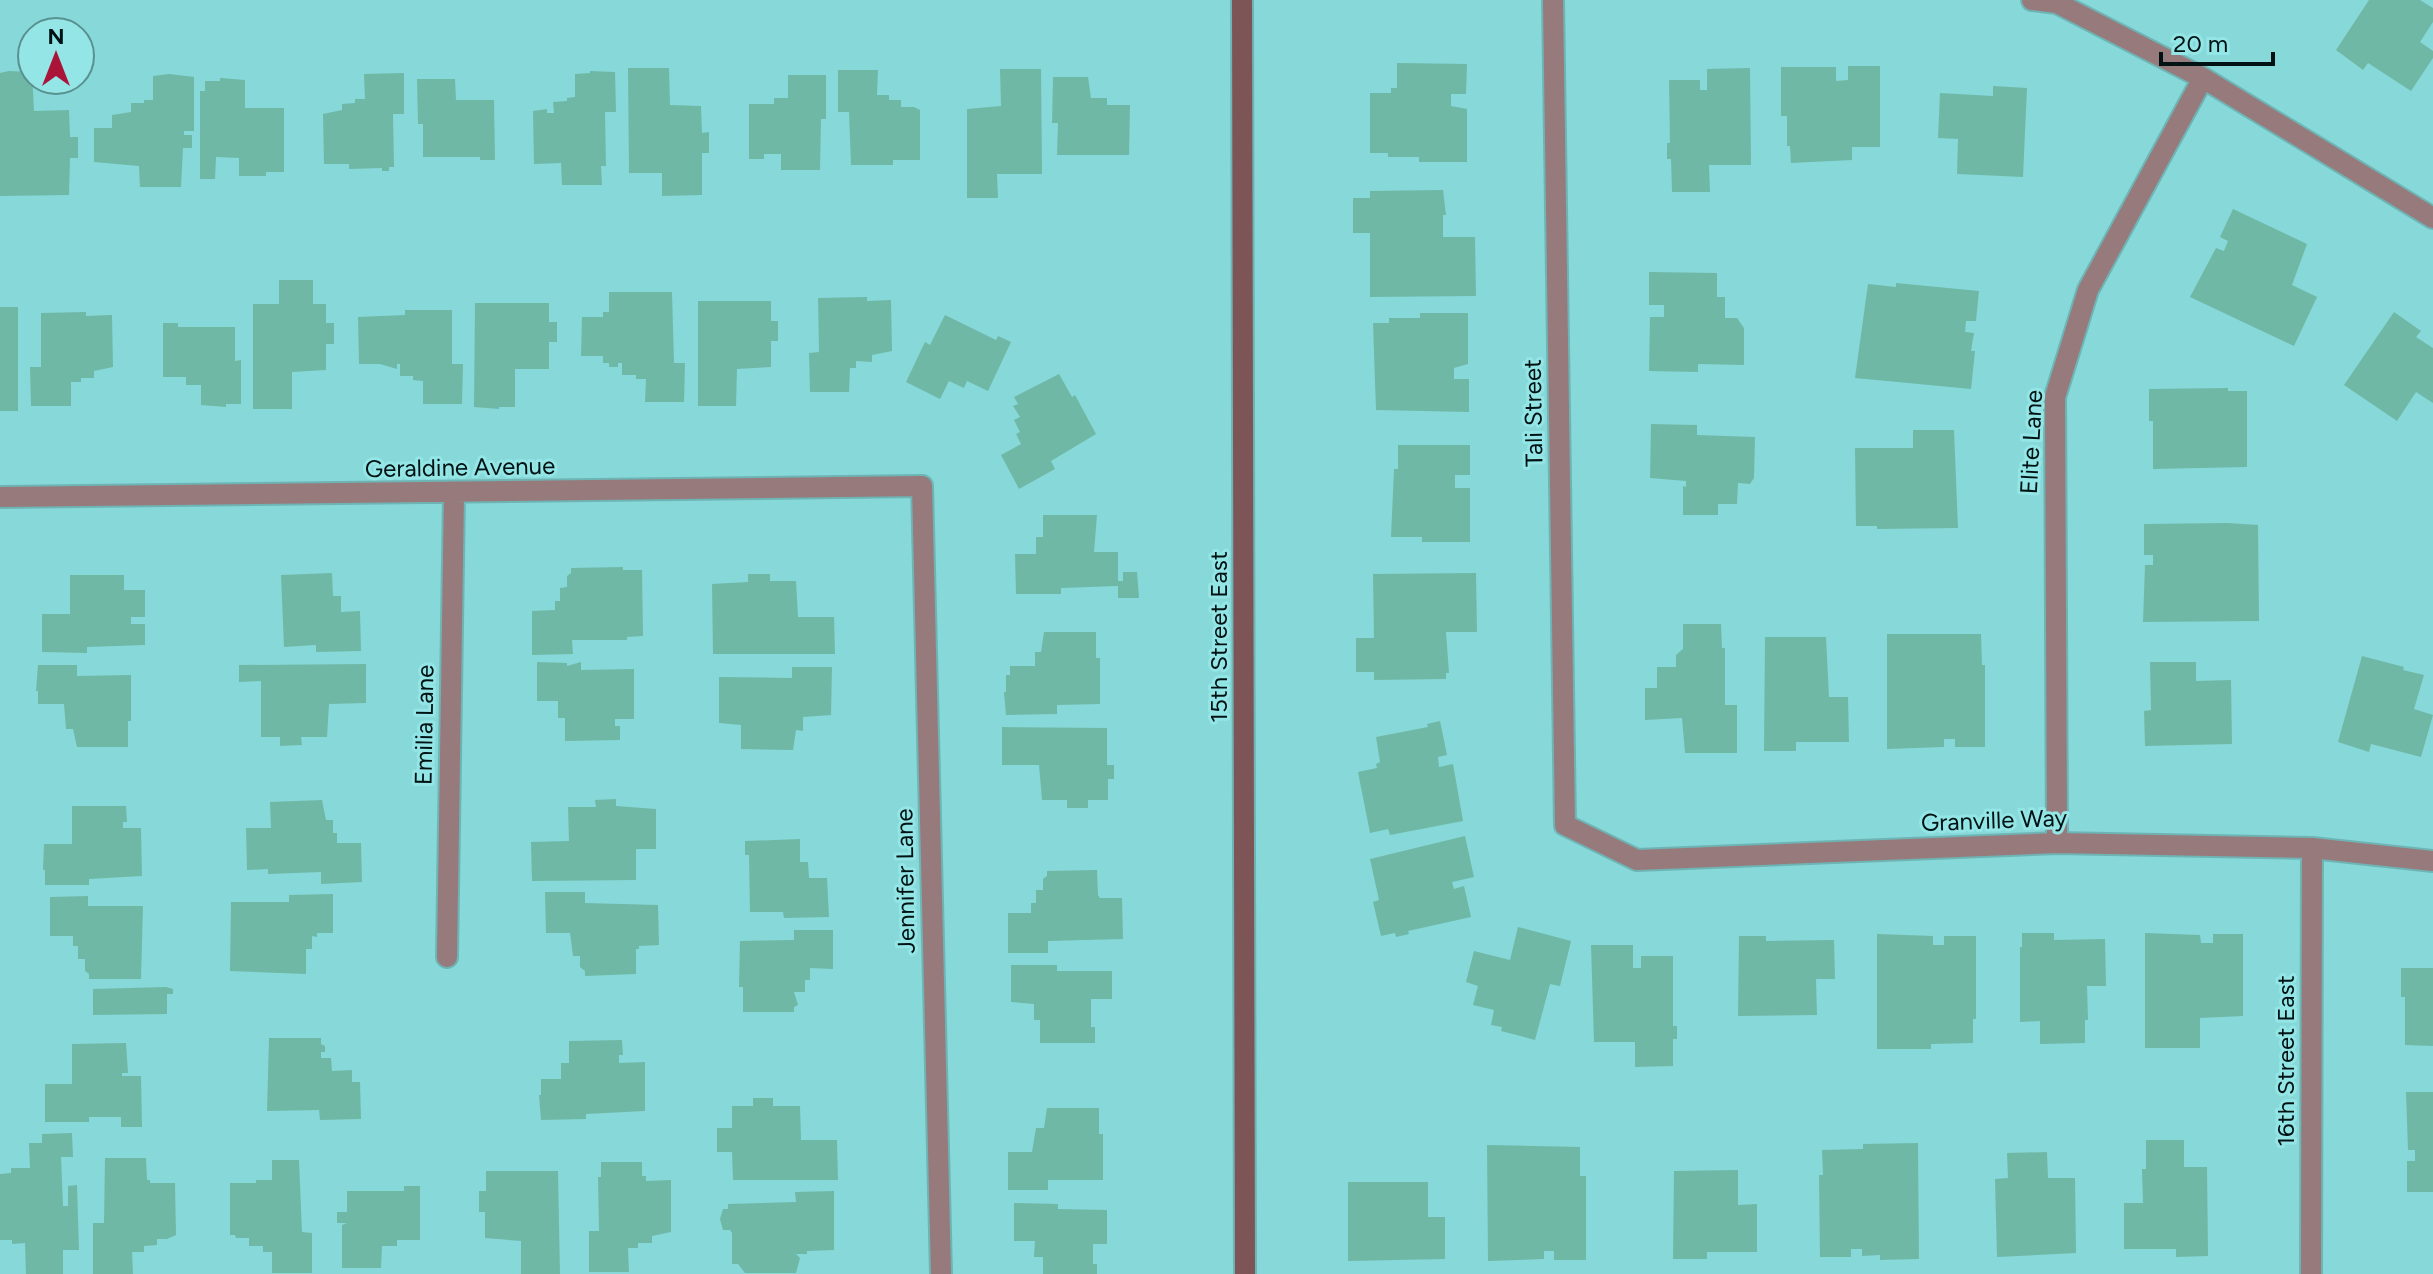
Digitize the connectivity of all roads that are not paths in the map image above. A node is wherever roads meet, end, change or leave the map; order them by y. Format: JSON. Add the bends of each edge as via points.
{"nodes":[{"id":1,"x":1242,"y":0,"type":"edge"},
{"id":2,"x":1553,"y":0,"type":"edge"},
{"id":3,"x":2032,"y":0,"type":"edge"},
{"id":4,"x":2203,"y":78,"type":"junction"},
{"id":5,"x":2433,"y":218,"type":"edge"},
{"id":6,"x":922,"y":486,"type":"joint"},
{"id":7,"x":454,"y":493,"type":"junction"},
{"id":8,"x":0,"y":497,"type":"edge"},
{"id":9,"x":1565,"y":825,"type":"joint"},
{"id":10,"x":2057,"y":843,"type":"junction"},
{"id":11,"x":2312,"y":848,"type":"junction"},
{"id":12,"x":2433,"y":861,"type":"edge"},
{"id":13,"x":447,"y":957,"type":"dead end"},
{"id":14,"x":941,"y":1274,"type":"edge"},
{"id":15,"x":1245,"y":1274,"type":"edge"},
{"id":16,"x":2311,"y":1274,"type":"edge"}],
"edges":[{"from":1,"to":15,"type":"street","name":"15th Street East"},
{"from":2,"to":9,"type":"street","name":"Tali Street"},
{"from":3,"to":4,"type":"street","via":[[2057,3]]},
{"from":4,"to":5,"type":"street"},
{"from":4,"to":10,"type":"street","name":"Elite Lane","via":[[2088,290],[2055,397]]},
{"from":6,"to":7,"type":"street","name":"Geraldine Avenue"},
{"from":6,"to":14,"type":"street","name":"Jennifer Lane"},
{"from":7,"to":8,"type":"street","name":"Geraldine Avenue"},
{"from":7,"to":13,"type":"street","name":"Emilia Lane"},
{"from":9,"to":10,"type":"street","name":"Granville Way","via":[[1637,860]]},
{"from":10,"to":11,"type":"street","name":"Granville Way"},
{"from":11,"to":12,"type":"street","name":"Granville Way"},
{"from":11,"to":16,"type":"street","name":"16th Street East"}]}
